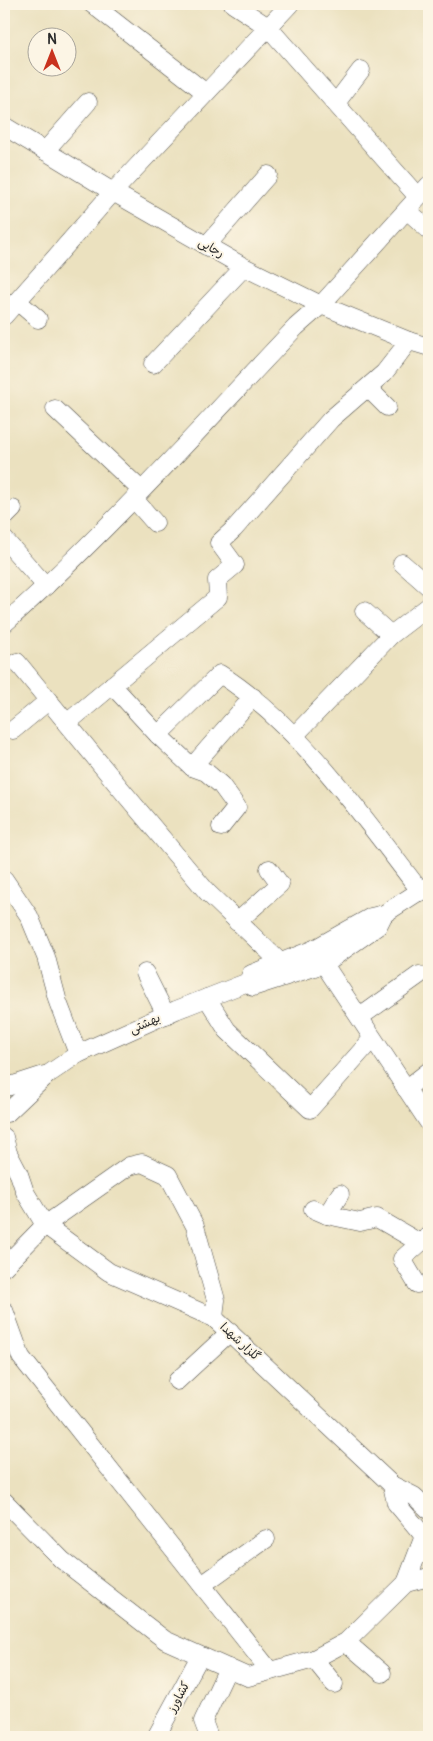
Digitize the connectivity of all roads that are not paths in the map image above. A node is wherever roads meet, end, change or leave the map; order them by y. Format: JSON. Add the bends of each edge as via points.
{"nodes":[{"id":1,"x":92,"y":4,"type":"edge"},
{"id":2,"x":233,"y":4,"type":"edge"},
{"id":3,"x":290,"y":4,"type":"edge"},
{"id":4,"x":268,"y":27,"type":"junction"},
{"id":5,"x":361,"y":70,"type":"dead end"},
{"id":6,"x":206,"y":93,"type":"junction"},
{"id":7,"x":88,"y":102,"type":"dead end"},
{"id":8,"x":336,"y":103,"type":"junction"},
{"id":9,"x":4,"y":126,"type":"edge"},
{"id":10,"x":45,"y":151,"type":"junction"},
{"id":11,"x":268,"y":175,"type":"dead end"},
{"id":12,"x":113,"y":192,"type":"junction"},
{"id":13,"x":418,"y":197,"type":"edge"},
{"id":14,"x":429,"y":230,"type":"edge"},
{"id":15,"x":206,"y":246,"type":"junction"},
{"id":16,"x":244,"y":267,"type":"junction"},
{"id":17,"x":17,"y":301,"type":"junction"},
{"id":18,"x":321,"y":305,"type":"junction"},
{"id":19,"x":4,"y":316,"type":"edge"},
{"id":20,"x":38,"y":319,"type":"dead end"},
{"id":21,"x":422,"y":341,"type":"edge"},
{"id":22,"x":153,"y":364,"type":"dead end"},
{"id":23,"x":368,"y":388,"type":"junction"},
{"id":24,"x":387,"y":407,"type":"dead end"},
{"id":25,"x":55,"y":409,"type":"dead end"},
{"id":26,"x":137,"y":495,"type":"junction"},
{"id":27,"x":155,"y":524,"type":"dead end"},
{"id":28,"x":4,"y":539,"type":"edge"},
{"id":29,"x":402,"y":563,"type":"dead end"},
{"id":30,"x":46,"y":586,"type":"junction"},
{"id":31,"x":429,"y":587,"type":"edge"},
{"id":32,"x":429,"y":606,"type":"edge"},
{"id":33,"x":364,"y":611,"type":"dead end"},
{"id":34,"x":4,"y":624,"type":"edge"},
{"id":35,"x":391,"y":635,"type":"junction"},
{"id":36,"x":17,"y":662,"type":"dead end"},
{"id":37,"x":112,"y":686,"type":"junction"},
{"id":38,"x":253,"y":697,"type":"junction"},
{"id":39,"x":48,"y":701,"type":"junction"},
{"id":40,"x":67,"y":723,"type":"junction"},
{"id":41,"x":13,"y":730,"type":"dead end"},
{"id":42,"x":158,"y":735,"type":"junction"},
{"id":43,"x":294,"y":735,"type":"junction"},
{"id":44,"x":192,"y":767,"type":"junction"},
{"id":45,"x":221,"y":827,"type":"dead end"},
{"id":46,"x":269,"y":869,"type":"dead end"},
{"id":47,"x":4,"y":879,"type":"edge"},
{"id":48,"x":425,"y":889,"type":"edge"},
{"id":49,"x":384,"y":914,"type":"junction"},
{"id":50,"x":237,"y":922,"type":"junction"},
{"id":51,"x":314,"y":949,"type":"junction"},
{"id":52,"x":281,"y":963,"type":"junction"},
{"id":53,"x":324,"y":964,"type":"junction"},
{"id":54,"x":145,"y":973,"type":"dead end"},
{"id":55,"x":419,"y":975,"type":"dead end"},
{"id":56,"x":248,"y":982,"type":"junction"},
{"id":57,"x":207,"y":998,"type":"junction"},
{"id":58,"x":166,"y":1015,"type":"junction"},
{"id":59,"x":360,"y":1017,"type":"junction"},
{"id":60,"x":372,"y":1039,"type":"junction"},
{"id":61,"x":78,"y":1054,"type":"junction"},
{"id":62,"x":429,"y":1071,"type":"edge"},
{"id":63,"x":47,"y":1075,"type":"junction"},
{"id":64,"x":4,"y":1088,"type":"edge"},
{"id":65,"x":406,"y":1089,"type":"junction"},
{"id":66,"x":5,"y":1112,"type":"edge"},
{"id":67,"x":429,"y":1123,"type":"edge"},
{"id":68,"x":4,"y":1137,"type":"edge"},
{"id":69,"x":4,"y":1171,"type":"edge"},
{"id":70,"x":26,"y":1192,"type":"junction"},
{"id":71,"x":340,"y":1194,"type":"dead end"},
{"id":72,"x":44,"y":1225,"type":"junction"},
{"id":73,"x":425,"y":1240,"type":"edge"},
{"id":74,"x":4,"y":1267,"type":"edge"},
{"id":75,"x":417,"y":1284,"type":"dead end"},
{"id":76,"x":4,"y":1310,"type":"edge"},
{"id":77,"x":214,"y":1318,"type":"junction"},
{"id":78,"x":230,"y":1332,"type":"junction"},
{"id":79,"x":177,"y":1381,"type":"dead end"},
{"id":80,"x":392,"y":1485,"type":"junction"},
{"id":81,"x":4,"y":1501,"type":"edge"},
{"id":82,"x":429,"y":1510,"type":"edge"},
{"id":83,"x":427,"y":1537,"type":"edge"},
{"id":84,"x":266,"y":1539,"type":"dead end"},
{"id":85,"x":429,"y":1577,"type":"edge"},
{"id":86,"x":406,"y":1583,"type":"junction"},
{"id":87,"x":202,"y":1585,"type":"junction"},
{"id":88,"x":346,"y":1642,"type":"junction"},
{"id":89,"x":200,"y":1656,"type":"junction"},
{"id":90,"x":314,"y":1659,"type":"junction"},
{"id":91,"x":228,"y":1668,"type":"junction"},
{"id":92,"x":270,"y":1671,"type":"junction"},
{"id":93,"x":382,"y":1673,"type":"dead end"},
{"id":94,"x":334,"y":1684,"type":"dead end"},
{"id":95,"x":156,"y":1737,"type":"edge"},
{"id":96,"x":209,"y":1737,"type":"edge"}],
"edges":[{"from":1,"to":6,"type":"street"},
{"from":2,"to":4,"type":"street"},
{"from":3,"to":4,"type":"street"},
{"from":4,"to":6,"type":"street"},
{"from":4,"to":8,"type":"street"},
{"from":5,"to":8,"type":"street"},
{"from":6,"to":12,"type":"street"},
{"from":7,"to":10,"type":"street"},
{"from":8,"to":13,"type":"street"},
{"from":9,"to":10,"type":"street","name":"رجایی"},
{"from":10,"to":12,"type":"street","name":"رجایی"},
{"from":11,"to":15,"type":"street"},
{"from":12,"to":15,"type":"street","name":"رجایی"},
{"from":12,"to":17,"type":"street"},
{"from":13,"to":14,"type":"street"},
{"from":13,"to":18,"type":"street"},
{"from":15,"to":16,"type":"street","name":"رجایی"},
{"from":16,"to":18,"type":"street","name":"رجایی"},
{"from":16,"to":22,"type":"street"},
{"from":17,"to":19,"type":"street"},
{"from":17,"to":20,"type":"street"},
{"from":18,"to":21,"type":"street","name":"رجایی"},
{"from":18,"to":26,"type":"street","via":[[296,327]]},
{"from":21,"to":23,"type":"street"},
{"from":23,"to":24,"type":"street"},
{"from":23,"to":37,"type":"street","via":[[331,419],[218,543],[235,566],[217,580],[218,597]]},
{"from":25,"to":26,"type":"street"},
{"from":26,"to":27,"type":"street"},
{"from":26,"to":30,"type":"street"},
{"from":28,"to":30,"type":"street"},
{"from":29,"to":31,"type":"street"},
{"from":30,"to":34,"type":"street"},
{"from":32,"to":35,"type":"street"},
{"from":33,"to":35,"type":"street"},
{"from":35,"to":43,"type":"street"},
{"from":36,"to":39,"type":"street"},
{"from":37,"to":40,"type":"street"},
{"from":37,"to":42,"type":"street"},
{"from":38,"to":42,"type":"street","via":[[220,674]]},
{"from":38,"to":43,"type":"street"},
{"from":38,"to":44,"type":"street"},
{"from":39,"to":40,"type":"street"},
{"from":39,"to":41,"type":"street"},
{"from":40,"to":50,"type":"street","via":[[207,892]]},
{"from":42,"to":44,"type":"street"},
{"from":43,"to":48,"type":"street"},
{"from":44,"to":45,"type":"street","via":[[206,772],[221,785],[237,807]]},
{"from":46,"to":50,"type":"street","via":[[280,884]]},
{"from":47,"to":61,"type":"street","via":[[29,916]]},
{"from":48,"to":49,"type":"street","name":"بهشتی"},
{"from":49,"to":51,"type":"street","name":"بهشتی","via":[[370,916]]},
{"from":49,"to":53,"type":"street","name":"بهشتی","via":[[378,926]]},
{"from":50,"to":52,"type":"street"},
{"from":51,"to":52,"type":"street","name":"بهشتی"},
{"from":51,"to":53,"type":"street"},
{"from":52,"to":56,"type":"street","name":"بهشتی","via":[[252,974]]},
{"from":53,"to":56,"type":"street","name":"بهشتی","via":[[253,987]]},
{"from":53,"to":59,"type":"street"},
{"from":54,"to":58,"type":"street"},
{"from":55,"to":59,"type":"street"},
{"from":56,"to":57,"type":"street","name":"بهشتی"},
{"from":57,"to":58,"type":"street","name":"بهشتی"},
{"from":57,"to":60,"type":"street","via":[[227,1030],[310,1109]]},
{"from":58,"to":61,"type":"street","name":"بهشتی"},
{"from":59,"to":60,"type":"street"},
{"from":60,"to":65,"type":"street"},
{"from":61,"to":63,"type":"street","name":"بهشتی"},
{"from":62,"to":65,"type":"street"},
{"from":63,"to":64,"type":"street"},
{"from":63,"to":66,"type":"street"},
{"from":65,"to":67,"type":"street"},
{"from":68,"to":70,"type":"street"},
{"from":69,"to":70,"type":"street"},
{"from":70,"to":72,"type":"street","name":"گلزار شهدا"},
{"from":71,"to":73,"type":"street","via":[[320,1212],[360,1222],[377,1218]]},
{"from":72,"to":74,"type":"street"},
{"from":72,"to":77,"type":"street","name":"گلزار شهدا","via":[[109,1272]]},
{"from":72,"to":77,"type":"street","via":[[128,1166],[142,1164],[168,1176],[195,1226],[216,1300]]},
{"from":73,"to":75,"type":"street","via":[[402,1259]]},
{"from":76,"to":87,"type":"street","via":[[21,1357]]},
{"from":77,"to":78,"type":"street","name":"گلزار شهدا"},
{"from":78,"to":79,"type":"street"},
{"from":78,"to":80,"type":"street","name":"گلزار شهدا"},
{"from":80,"to":82,"type":"street","name":"گلزار شهدا","via":[[414,1496]]},
{"from":80,"to":83,"type":"street","name":"گلزار شهدا","via":[[396,1503]]},
{"from":81,"to":89,"type":"street","via":[[62,1560],[165,1640]]},
{"from":83,"to":86,"type":"street"},
{"from":84,"to":87,"type":"street"},
{"from":85,"to":86,"type":"street"},
{"from":86,"to":88,"type":"street"},
{"from":87,"to":92,"type":"street"},
{"from":88,"to":90,"type":"street"},
{"from":88,"to":93,"type":"street"},
{"from":89,"to":91,"type":"street"},
{"from":89,"to":95,"type":"street","name":"کشاورز"},
{"from":90,"to":92,"type":"street"},
{"from":90,"to":94,"type":"street"},
{"from":91,"to":92,"type":"street","via":[[248,1677]]},
{"from":91,"to":96,"type":"street","via":[[203,1721]]}]}
